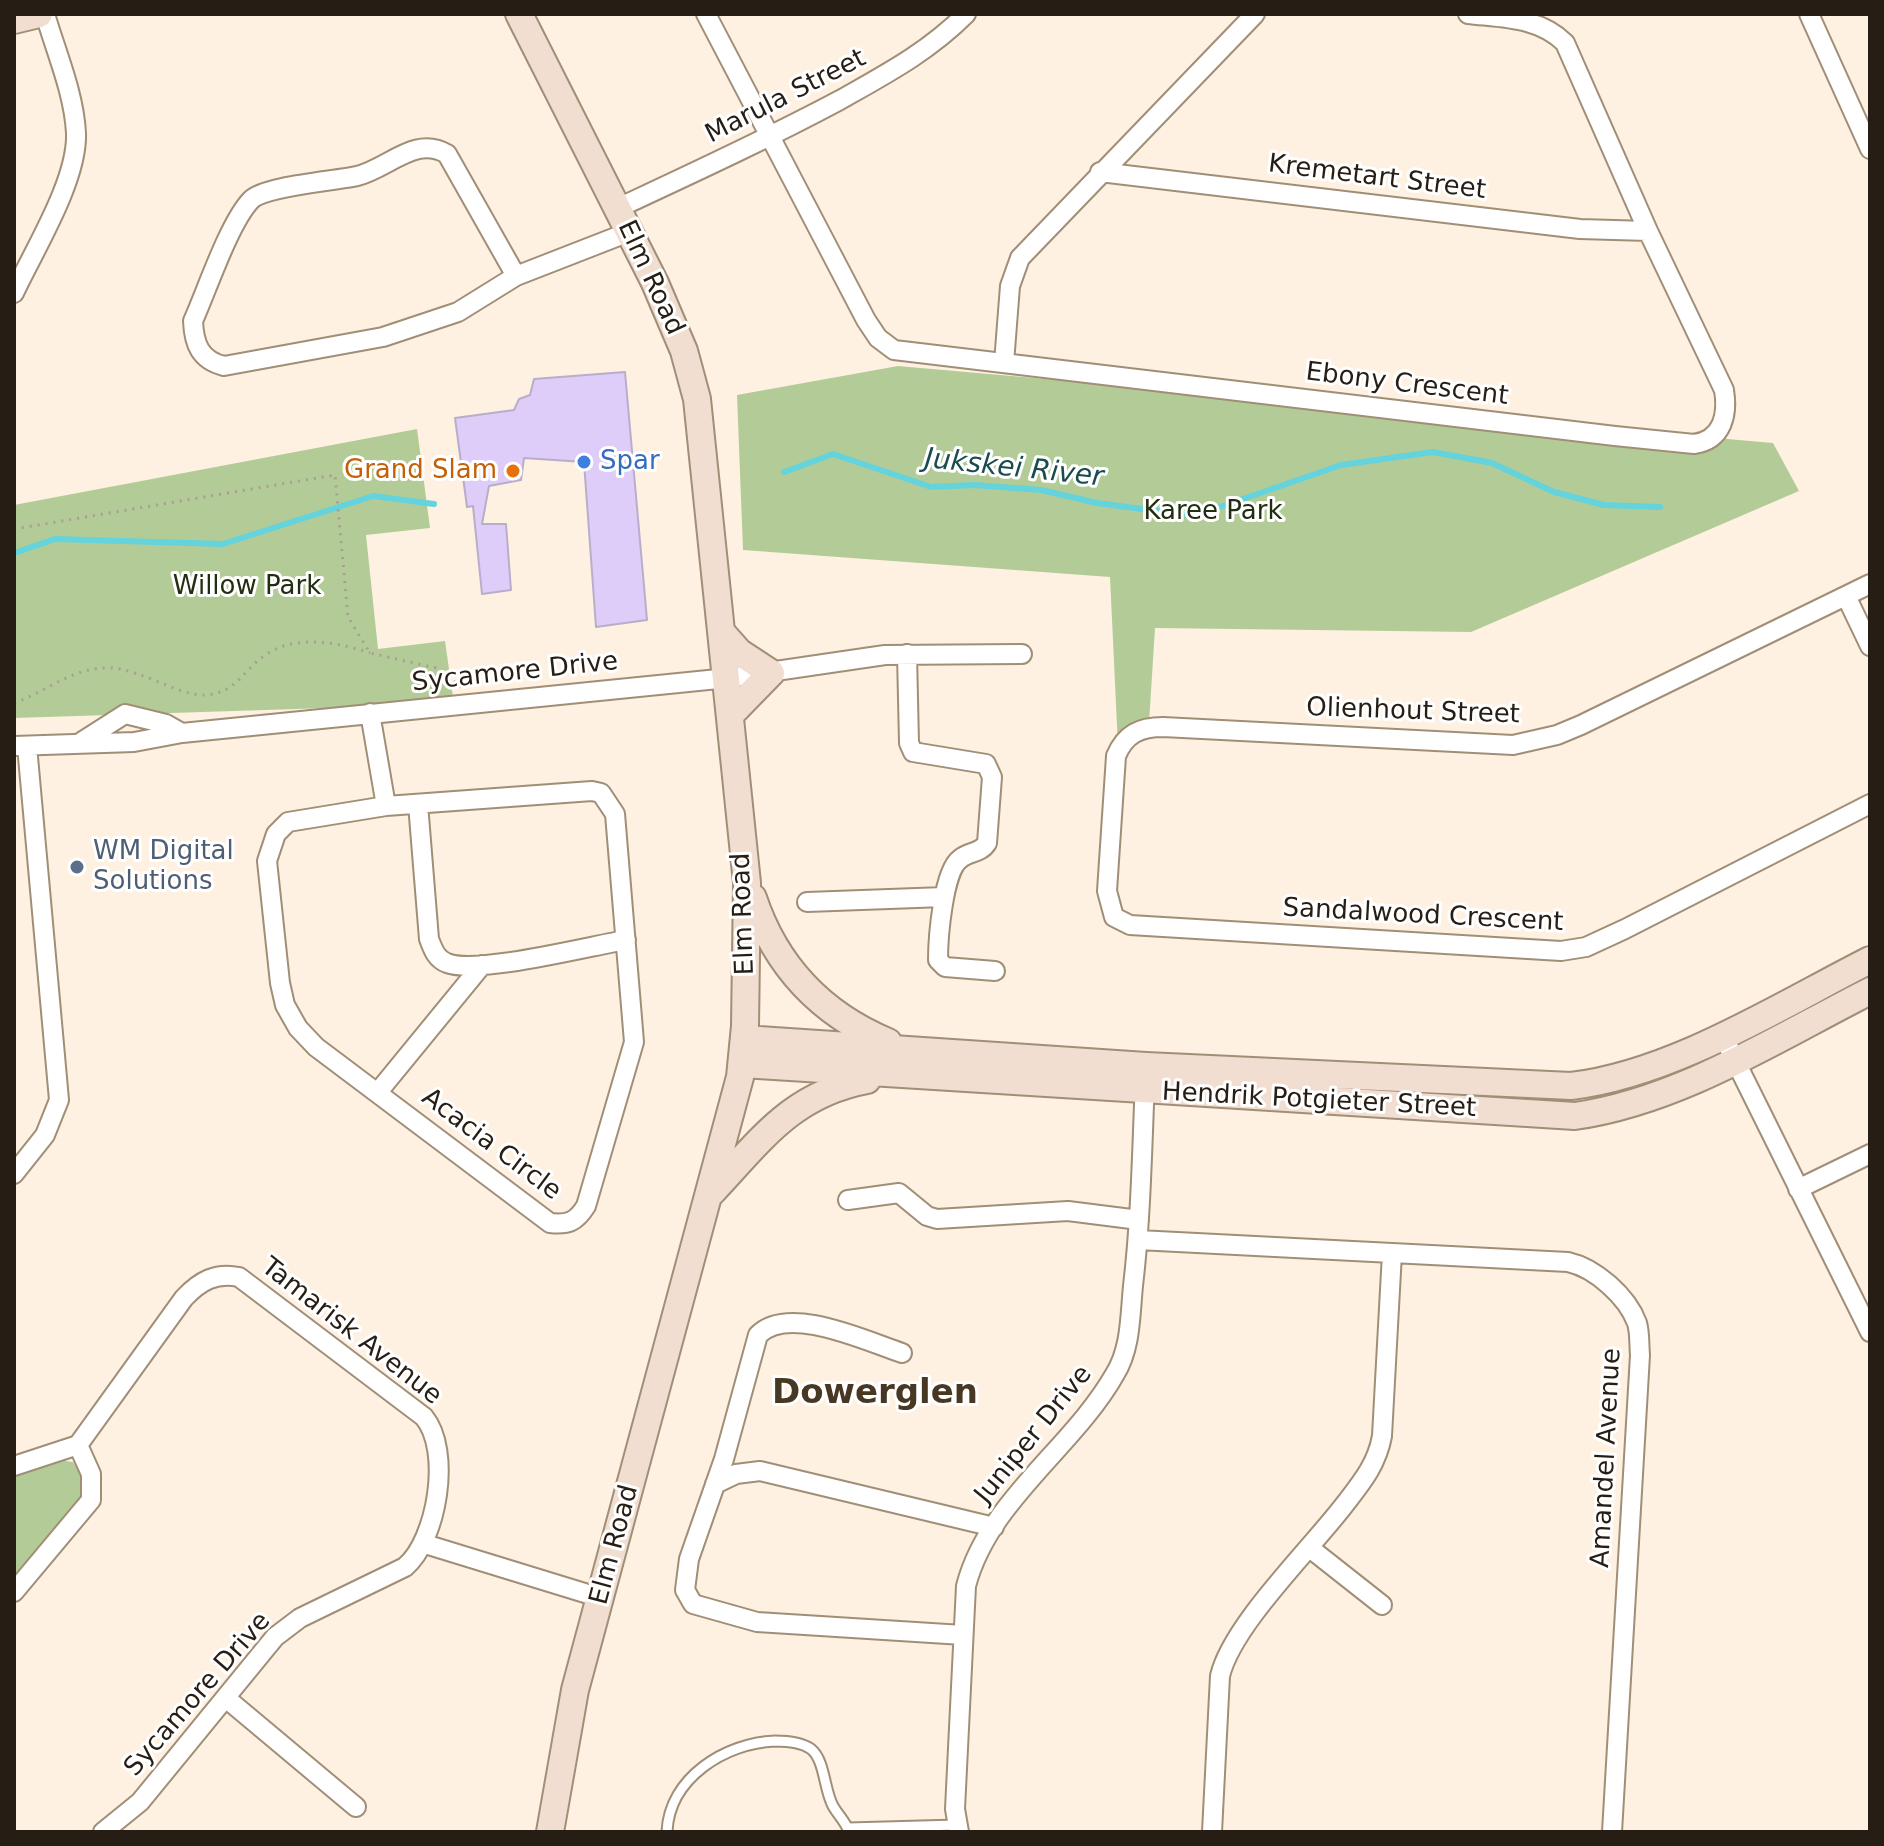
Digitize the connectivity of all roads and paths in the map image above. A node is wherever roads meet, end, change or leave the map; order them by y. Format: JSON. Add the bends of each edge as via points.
{"nodes":[{"id":1,"x":42,"y":14,"type":"edge"},
{"id":2,"x":519,"y":14,"type":"edge"},
{"id":3,"x":706,"y":14,"type":"edge"},
{"id":4,"x":966,"y":14,"type":"edge"},
{"id":5,"x":1255,"y":14,"type":"edge"},
{"id":6,"x":1468,"y":14,"type":"edge"},
{"id":7,"x":1809,"y":14,"type":"edge"},
{"id":8,"x":14,"y":20,"type":"edge"},
{"id":9,"x":770,"y":138,"type":"junction"},
{"id":10,"x":1870,"y":149,"type":"edge"},
{"id":11,"x":1100,"y":172,"type":"junction"},
{"id":12,"x":618,"y":208,"type":"junction"},
{"id":13,"x":1648,"y":231,"type":"junction"},
{"id":14,"x":629,"y":232,"type":"junction"},
{"id":15,"x":516,"y":276,"type":"junction"},
{"id":16,"x":14,"y":293,"type":"edge"},
{"id":17,"x":1004,"y":363,"type":"junction"},
{"id":18,"x":14,"y":529,"type":"edge"},
{"id":19,"x":1870,"y":584,"type":"edge"},
{"id":20,"x":1846,"y":596,"type":"junction"},
{"id":21,"x":723,"y":634,"type":"junction"},
{"id":22,"x":1870,"y":646,"type":"edge"},
{"id":23,"x":370,"y":653,"type":"junction"},
{"id":24,"x":907,"y":654,"type":"junction"},
{"id":25,"x":1022,"y":654,"type":"dead end"},
{"id":26,"x":771,"y":673,"type":"junction"},
{"id":27,"x":728,"y":678,"type":"junction"},
{"id":28,"x":14,"y":703,"type":"edge"},
{"id":29,"x":467,"y":704,"type":"junction"},
{"id":30,"x":370,"y":713,"type":"junction"},
{"id":31,"x":731,"y":714,"type":"junction"},
{"id":32,"x":182,"y":733,"type":"junction"},
{"id":33,"x":78,"y":744,"type":"junction"},
{"id":34,"x":21,"y":746,"type":"edge"},
{"id":35,"x":1120,"y":748,"type":"joint"},
{"id":36,"x":418,"y":804,"type":"junction"},
{"id":37,"x":1870,"y":804,"type":"edge"},
{"id":38,"x":386,"y":806,"type":"junction"},
{"id":39,"x":747,"y":883,"type":"junction"},
{"id":40,"x":944,"y":897,"type":"junction"},
{"id":41,"x":807,"y":902,"type":"dead end"},
{"id":42,"x":626,"y":940,"type":"junction"},
{"id":43,"x":1870,"y":960,"type":"edge"},
{"id":44,"x":482,"y":965,"type":"junction"},
{"id":45,"x":995,"y":971,"type":"dead end"},
{"id":46,"x":1870,"y":991,"type":"edge"},
{"id":47,"x":1722,"y":1034,"type":"junction"},
{"id":48,"x":904,"y":1048,"type":"junction"},
{"id":49,"x":743,"y":1052,"type":"junction"},
{"id":50,"x":1735,"y":1059,"type":"junction"},
{"id":51,"x":914,"y":1073,"type":"junction"},
{"id":52,"x":1146,"y":1078,"type":"junction"},
{"id":53,"x":378,"y":1092,"type":"junction"},
{"id":54,"x":1870,"y":1154,"type":"edge"},
{"id":55,"x":14,"y":1174,"type":"edge"},
{"id":56,"x":1798,"y":1189,"type":"junction"},
{"id":57,"x":711,"y":1193,"type":"junction"},
{"id":58,"x":848,"y":1200,"type":"dead end"},
{"id":59,"x":1139,"y":1220,"type":"junction"},
{"id":60,"x":1138,"y":1240,"type":"junction"},
{"id":61,"x":1392,"y":1253,"type":"junction"},
{"id":62,"x":1870,"y":1332,"type":"edge"},
{"id":63,"x":902,"y":1353,"type":"dead end"},
{"id":64,"x":731,"y":1436,"type":"junction"},
{"id":65,"x":78,"y":1445,"type":"junction"},
{"id":66,"x":14,"y":1466,"type":"edge"},
{"id":67,"x":760,"y":1471,"type":"junction"},
{"id":68,"x":715,"y":1484,"type":"junction"},
{"id":69,"x":994,"y":1527,"type":"junction"},
{"id":70,"x":425,"y":1544,"type":"junction"},
{"id":71,"x":1311,"y":1549,"type":"junction"},
{"id":72,"x":14,"y":1592,"type":"edge"},
{"id":73,"x":601,"y":1598,"type":"junction"},
{"id":74,"x":1382,"y":1605,"type":"dead end"},
{"id":75,"x":963,"y":1635,"type":"junction"},
{"id":76,"x":227,"y":1699,"type":"junction"},
{"id":77,"x":356,"y":1807,"type":"dead end"},
{"id":78,"x":553,"y":1827,"type":"edge"},
{"id":79,"x":958,"y":1829,"type":"edge"},
{"id":80,"x":849,"y":1830,"type":"edge"},
{"id":81,"x":103,"y":1832,"type":"edge"},
{"id":82,"x":667,"y":1832,"type":"edge"},
{"id":83,"x":1212,"y":1832,"type":"edge"},
{"id":84,"x":1612,"y":1832,"type":"edge"}],
"edges":[{"from":1,"to":8,"type":"street"},
{"from":1,"to":16,"type":"street","via":[[70,102],[75,153]]},
{"from":2,"to":12,"type":"street","name":"Elm Road"},
{"from":3,"to":9,"type":"street","name":"Ebony Crescent"},
{"from":4,"to":9,"type":"street","name":"Marula Street","via":[[910,62]]},
{"from":5,"to":11,"type":"street"},
{"from":6,"to":13,"type":"street","name":"Ebony Crescent","via":[[1528,21],[1565,43]]},
{"from":7,"to":10,"type":"street"},
{"from":9,"to":12,"type":"street","name":"Marula Street"},
{"from":9,"to":17,"type":"street","name":"Ebony Crescent","via":[[878,338],[894,350]]},
{"from":11,"to":13,"type":"street","name":"Kremetart Street","via":[[1580,229]]},
{"from":11,"to":17,"type":"street","via":[[1020,258],[1010,286]]},
{"from":12,"to":14,"type":"street","name":"Elm Road"},
{"from":13,"to":17,"type":"street","name":"Ebony Crescent","via":[[1724,390],[1722,427],[1701,443]]},
{"from":14,"to":15,"type":"street"},
{"from":14,"to":21,"type":"street","name":"Elm Road","via":[[684,351],[697,399]]},
{"from":15,"to":15,"type":"street","via":[[447,154],[421,147],[367,173],[256,196],[241,213],[193,321],[193,339],[212,363],[224,366],[383,337],[458,312]]},
{"from":18,"to":23,"type":"path","via":[[335,475],[348,617]]},
{"from":19,"to":20,"type":"street","name":"Olienhout Street"},
{"from":20,"to":22,"type":"street"},
{"from":20,"to":35,"type":"street","name":"Olienhout Street","via":[[1581,725],[1538,740],[1471,745],[1153,727],[1134,732]]},
{"from":21,"to":26,"type":"street"},
{"from":21,"to":27,"type":"street","name":"Elm Road"},
{"from":23,"to":28,"type":"path","via":[[350,646],[289,642],[264,656],[227,691],[200,696],[112,668],[78,671]]},
{"from":23,"to":29,"type":"path","via":[[436,668],[463,686]]},
{"from":24,"to":25,"type":"street","name":"Sycamore Drive"},
{"from":24,"to":26,"type":"street","name":"Sycamore Drive"},
{"from":24,"to":40,"type":"street","via":[[913,752],[986,764],[992,777],[987,843],[955,864]]},
{"from":26,"to":27,"type":"street","name":"Sycamore Drive"},
{"from":26,"to":31,"type":"street"},
{"from":27,"to":29,"type":"street","name":"Sycamore Drive"},
{"from":27,"to":31,"type":"street","name":"Elm Road"},
{"from":29,"to":30,"type":"street","name":"Sycamore Drive"},
{"from":30,"to":32,"type":"street","name":"Sycamore Drive"},
{"from":30,"to":38,"type":"street"},
{"from":31,"to":39,"type":"street","name":"Elm Road"},
{"from":32,"to":33,"type":"street","name":"Sycamore Drive"},
{"from":32,"to":33,"type":"street","via":[[125,714]]},
{"from":33,"to":34,"type":"street","name":"Sycamore Drive"},
{"from":34,"to":55,"type":"street","via":[[59,1100],[45,1135]]},
{"from":35,"to":37,"type":"street","name":"Sandalwood Crescent","via":[[1107,891],[1114,917],[1130,925],[1575,949],[1625,929]]},
{"from":36,"to":38,"type":"street","name":"Acacia Circle"},
{"from":36,"to":42,"type":"street","name":"Acacia Circle","via":[[601,793],[615,814]]},
{"from":36,"to":44,"type":"street","via":[[429,939],[445,963]]},
{"from":38,"to":53,"type":"street","name":"Acacia Circle","via":[[288,822],[276,834],[267,861],[285,1005],[316,1047]]},
{"from":39,"to":48,"type":"street","via":[[773,945],[803,987],[835,1014]]},
{"from":39,"to":49,"type":"street","name":"Elm Road"},
{"from":40,"to":41,"type":"street"},
{"from":40,"to":45,"type":"street","via":[[937,955],[941,966]]},
{"from":42,"to":44,"type":"street"},
{"from":42,"to":53,"type":"street","name":"Acacia Circle","via":[[634,1042],[586,1206],[566,1225],[550,1223]]},
{"from":43,"to":47,"type":"street","name":"Hendrik Potgieter Street"},
{"from":44,"to":53,"type":"street"},
{"from":46,"to":50,"type":"street","name":"Hendrik Potgieter Street"},
{"from":47,"to":50,"type":"street"},
{"from":47,"to":52,"type":"street","name":"Hendrik Potgieter Street","via":[[1633,1074],[1571,1086]]},
{"from":48,"to":49,"type":"street","name":"Hendrik Potgieter Street"},
{"from":48,"to":52,"type":"street","name":"Hendrik Potgieter Street"},
{"from":49,"to":51,"type":"street","name":"Hendrik Potgieter Street"},
{"from":49,"to":57,"type":"street","name":"Elm Road"},
{"from":50,"to":52,"type":"street","name":"Hendrik Potgieter Street","via":[[1641,1102],[1575,1116]]},
{"from":50,"to":56,"type":"street"},
{"from":51,"to":52,"type":"street","name":"Hendrik Potgieter Street"},
{"from":51,"to":57,"type":"street","via":[[847,1084],[800,1104]]},
{"from":52,"to":59,"type":"street","name":"Juniper Drive"},
{"from":54,"to":56,"type":"street"},
{"from":56,"to":62,"type":"street"},
{"from":57,"to":73,"type":"street","name":"Elm Road"},
{"from":58,"to":59,"type":"street","via":[[899,1193],[927,1216],[950,1220],[1068,1211]]},
{"from":59,"to":60,"type":"street","name":"Juniper Drive"},
{"from":60,"to":61,"type":"street","name":"Amandel Avenue"},
{"from":60,"to":69,"type":"street","name":"Juniper Drive","via":[[1128,1336],[1114,1376]]},
{"from":61,"to":71,"type":"street","via":[[1378,1458]]},
{"from":61,"to":84,"type":"street","name":"Amandel Avenue","via":[[1578,1264],[1606,1283],[1636,1323],[1640,1355]]},
{"from":63,"to":64,"type":"street","via":[[807,1323],[787,1320],[765,1328],[758,1335]]},
{"from":64,"to":67,"type":"street","via":[[740,1456]]},
{"from":64,"to":68,"type":"street"},
{"from":65,"to":66,"type":"street"},
{"from":65,"to":70,"type":"street","name":"Tamarisk Avenue","via":[[195,1286],[215,1276],[239,1277],[431,1425],[440,1463]]},
{"from":65,"to":72,"type":"street","via":[[91,1474],[91,1500]]},
{"from":67,"to":68,"type":"street"},
{"from":67,"to":69,"type":"street"},
{"from":68,"to":75,"type":"street","via":[[685,1577],[693,1604],[757,1622]]},
{"from":69,"to":75,"type":"street","name":"Juniper Drive","via":[[970,1570]]},
{"from":70,"to":73,"type":"street"},
{"from":70,"to":76,"type":"street","name":"Sycamore Drive","via":[[405,1567],[300,1618],[275,1637]]},
{"from":71,"to":74,"type":"street"},
{"from":71,"to":83,"type":"street","via":[[1235,1638],[1223,1661]]},
{"from":73,"to":78,"type":"street","name":"Elm Road","via":[[575,1690]]},
{"from":75,"to":79,"type":"street","name":"Juniper Drive"},
{"from":76,"to":77,"type":"street"},
{"from":76,"to":81,"type":"street","name":"Sycamore Drive","via":[[140,1802]]},
{"from":79,"to":80,"type":"lane"},
{"from":80,"to":82,"type":"lane","via":[[833,1805],[815,1752],[783,1741],[724,1752],[704,1767],[677,1794]]}]}
